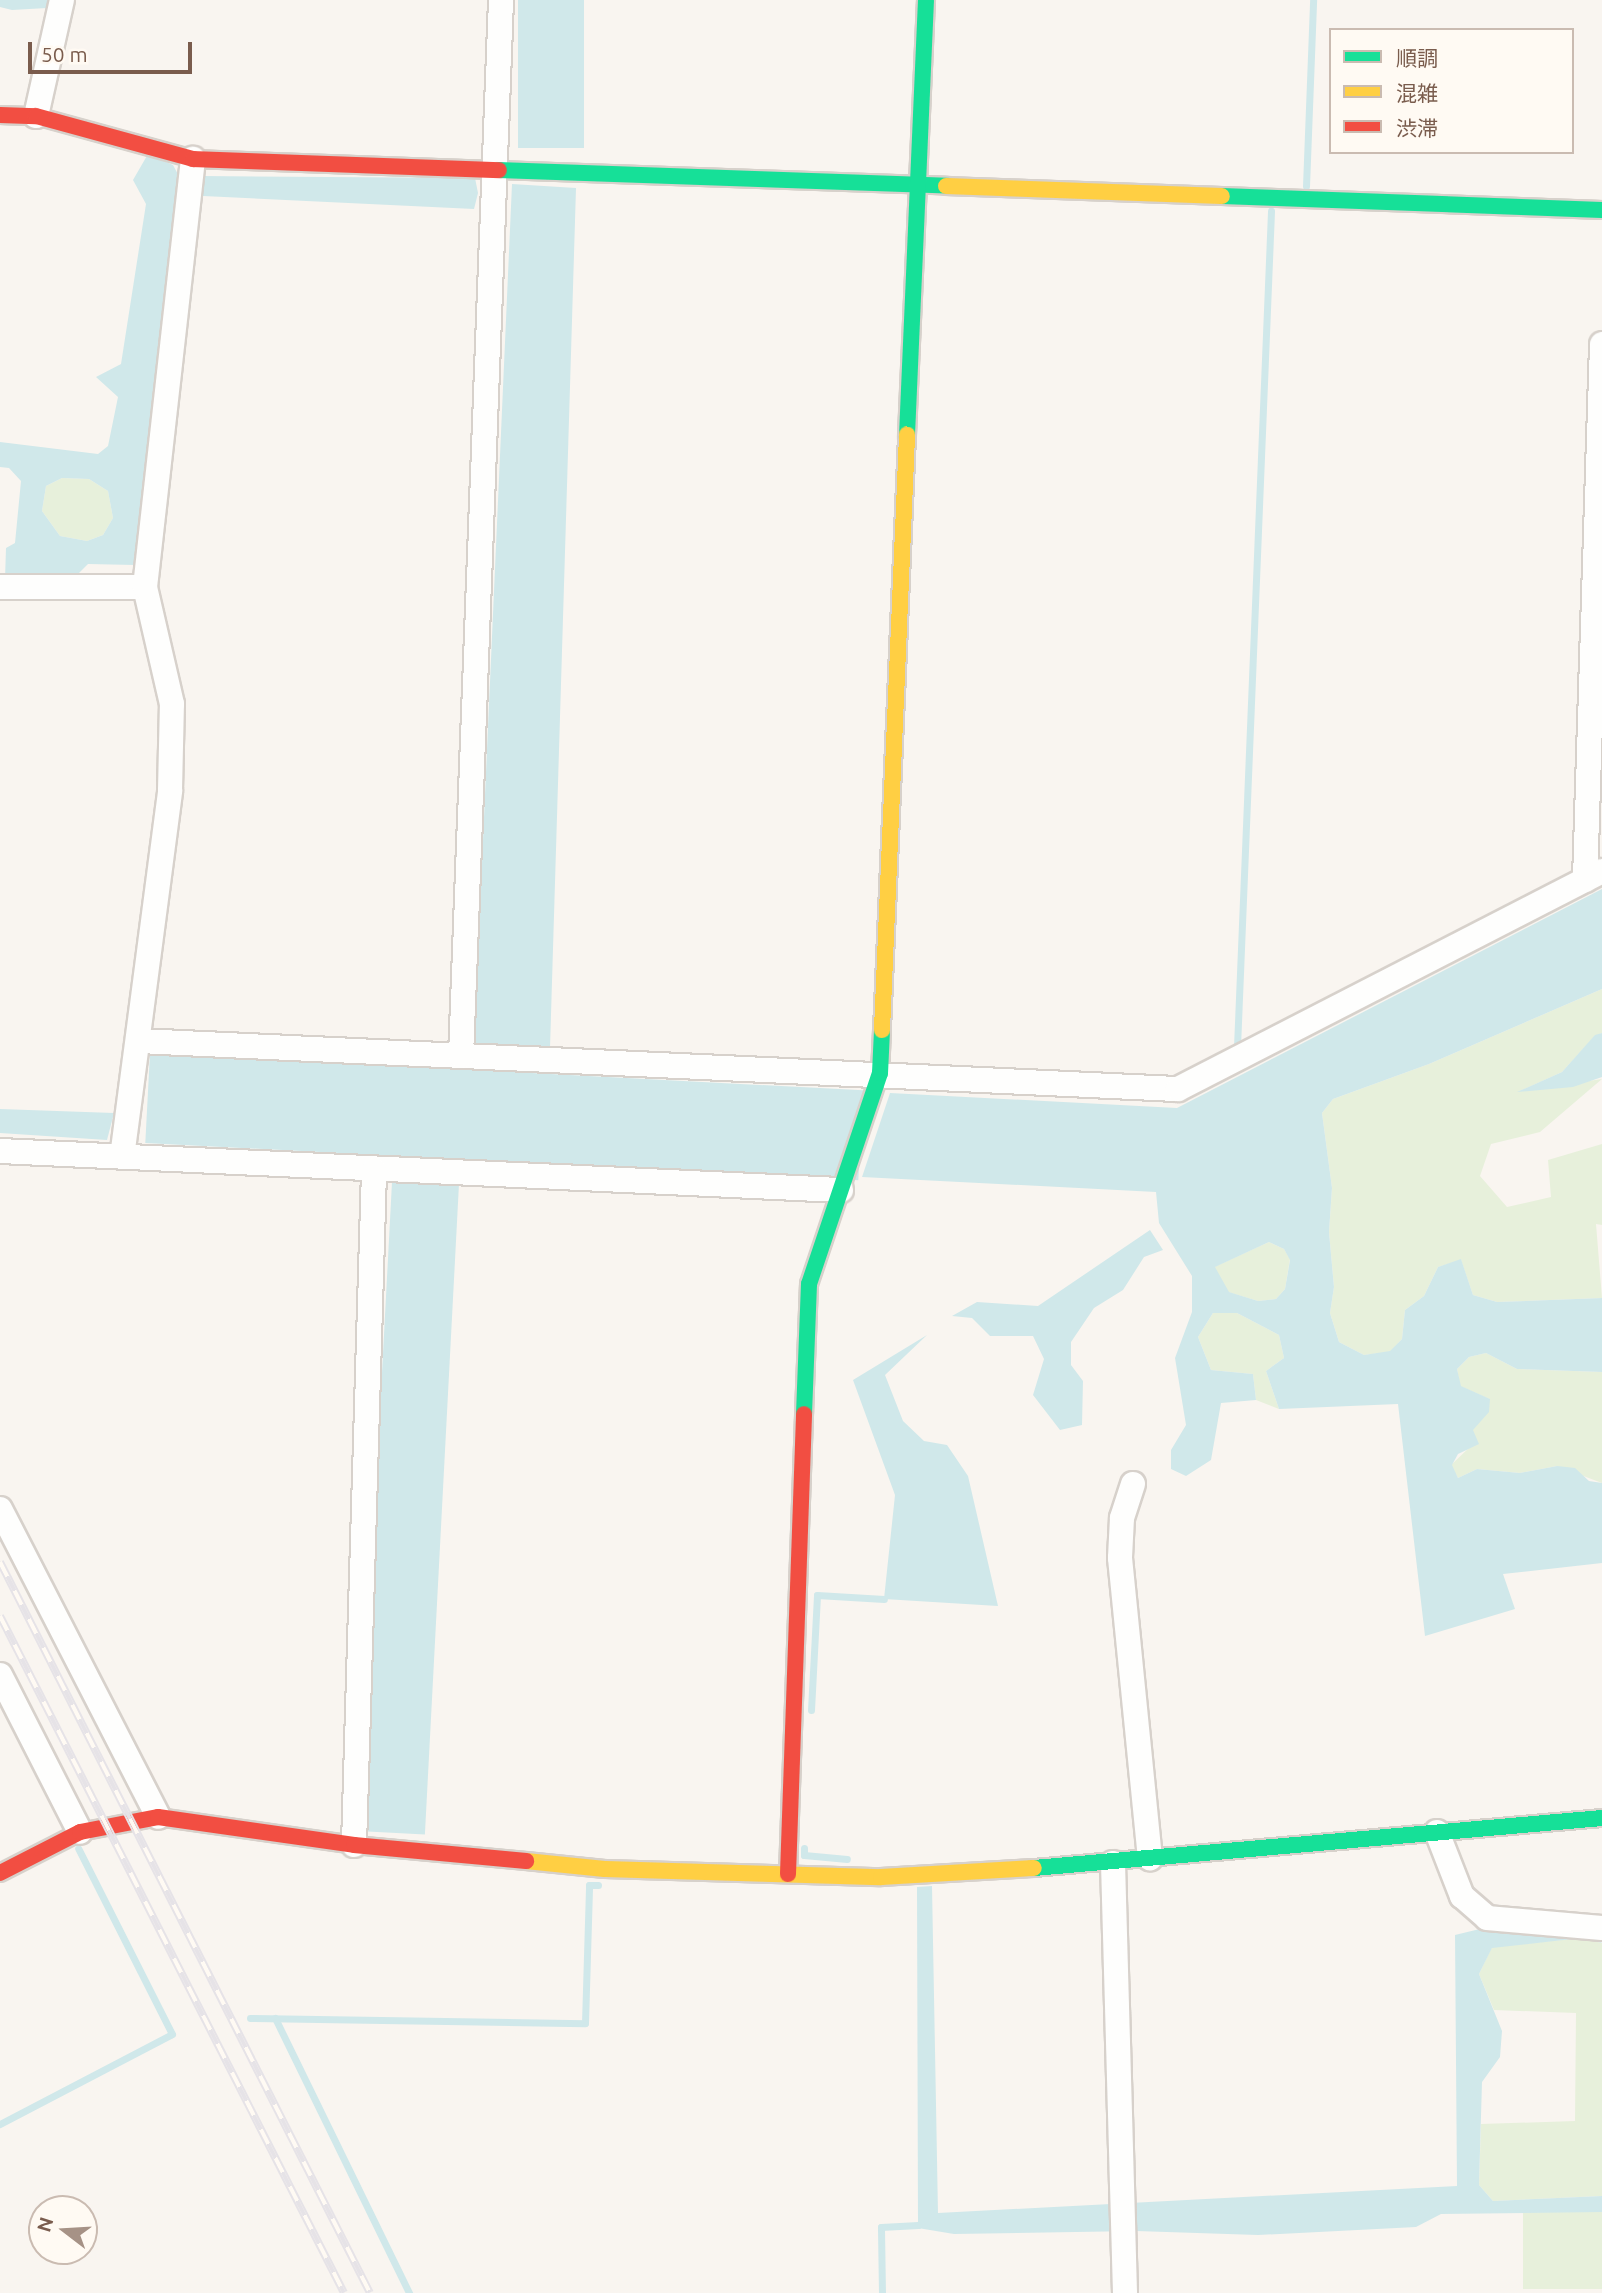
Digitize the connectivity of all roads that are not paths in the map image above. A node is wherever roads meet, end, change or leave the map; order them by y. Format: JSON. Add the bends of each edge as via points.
{"nodes":[{"id":1,"x":62,"y":0,"type":"edge"},
{"id":2,"x":501,"y":0,"type":"edge"},
{"id":3,"x":926,"y":0,"type":"edge"},
{"id":4,"x":0,"y":115,"type":"edge"},
{"id":5,"x":36,"y":116,"type":"junction"},
{"id":6,"x":193,"y":159,"type":"junction"},
{"id":7,"x":494,"y":168,"type":"junction"},
{"id":8,"x":918,"y":186,"type":"junction"},
{"id":9,"x":1602,"y":211,"type":"edge"},
{"id":10,"x":1602,"y":344,"type":"edge"},
{"id":11,"x":0,"y":587,"type":"edge"},
{"id":12,"x":145,"y":587,"type":"junction"},
{"id":13,"x":1594,"y":876,"type":"edge"},
{"id":14,"x":139,"y":1041,"type":"junction"},
{"id":15,"x":461,"y":1056,"type":"junction"},
{"id":16,"x":880,"y":1073,"type":"junction"},
{"id":17,"x":125,"y":1135,"type":"junction"},
{"id":18,"x":0,"y":1151,"type":"edge"},
{"id":19,"x":374,"y":1170,"type":"junction"},
{"id":20,"x":841,"y":1190,"type":"junction"},
{"id":21,"x":1133,"y":1484,"type":"dead end"},
{"id":22,"x":0,"y":1509,"type":"edge"},
{"id":23,"x":0,"y":1675,"type":"edge"},
{"id":24,"x":158,"y":1818,"type":"junction"},
{"id":25,"x":1602,"y":1818,"type":"edge"},
{"id":26,"x":80,"y":1832,"type":"junction"},
{"id":27,"x":1437,"y":1832,"type":"junction"},
{"id":28,"x":354,"y":1845,"type":"junction"},
{"id":29,"x":1150,"y":1859,"type":"junction"},
{"id":30,"x":1113,"y":1863,"type":"junction"},
{"id":31,"x":0,"y":1873,"type":"edge"},
{"id":32,"x":788,"y":1874,"type":"junction"},
{"id":33,"x":1602,"y":1927,"type":"edge"},
{"id":34,"x":1125,"y":2293,"type":"edge"}],
"edges":[{"from":1,"to":5,"type":"street"},
{"from":2,"to":7,"type":"street"},
{"from":3,"to":8,"type":"street"},
{"from":4,"to":5,"type":"street"},
{"from":5,"to":6,"type":"street"},
{"from":6,"to":7,"type":"street"},
{"from":6,"to":12,"type":"street"},
{"from":7,"to":8,"type":"street"},
{"from":7,"to":15,"type":"street"},
{"from":8,"to":9,"type":"street"},
{"from":8,"to":16,"type":"street"},
{"from":10,"to":13,"type":"street"},
{"from":11,"to":12,"type":"street"},
{"from":12,"to":14,"type":"street","via":[[172,704],[170,790]]},
{"from":13,"to":16,"type":"street","via":[[1178,1089]]},
{"from":14,"to":15,"type":"street"},
{"from":14,"to":17,"type":"street"},
{"from":15,"to":16,"type":"street"},
{"from":16,"to":20,"type":"street"},
{"from":17,"to":18,"type":"street"},
{"from":17,"to":19,"type":"street"},
{"from":19,"to":20,"type":"street"},
{"from":19,"to":28,"type":"street"},
{"from":20,"to":32,"type":"street","via":[[808,1284]]},
{"from":21,"to":29,"type":"street","via":[[1122,1518],[1120,1558]]},
{"from":22,"to":24,"type":"street"},
{"from":23,"to":26,"type":"street"},
{"from":24,"to":26,"type":"street"},
{"from":24,"to":28,"type":"street"},
{"from":25,"to":27,"type":"street"},
{"from":26,"to":31,"type":"street"},
{"from":27,"to":29,"type":"street"},
{"from":27,"to":33,"type":"street","via":[[1462,1896],[1487,1918]]},
{"from":28,"to":32,"type":"street","via":[[605,1869]]},
{"from":29,"to":30,"type":"street"},
{"from":30,"to":32,"type":"street","via":[[881,1877]]},
{"from":30,"to":34,"type":"street"}]}
